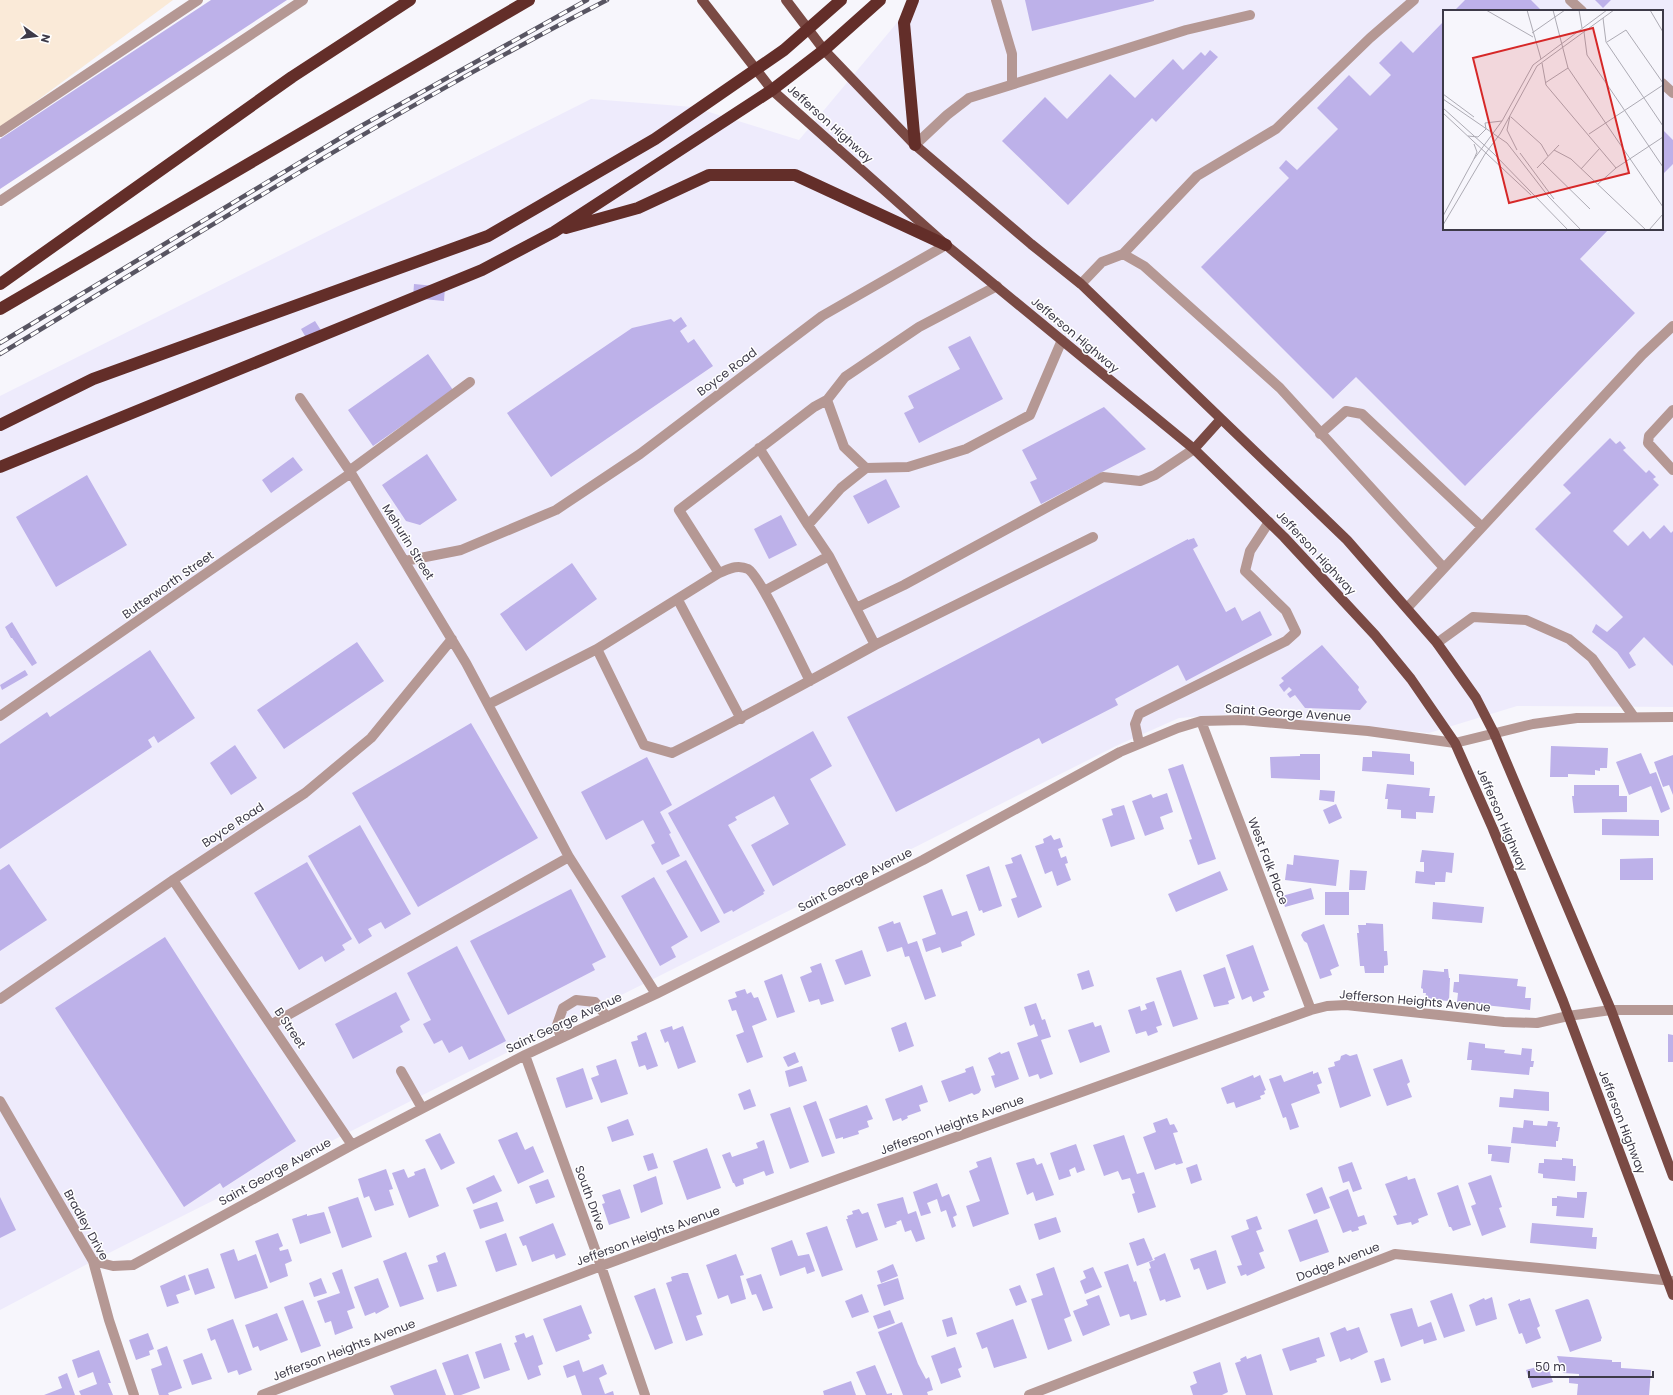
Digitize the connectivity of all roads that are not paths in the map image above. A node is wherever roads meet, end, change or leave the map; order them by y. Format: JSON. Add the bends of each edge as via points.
{"nodes":[{"id":1,"x":198,"y":0,"type":"edge"},
{"id":2,"x":303,"y":0,"type":"edge"},
{"id":3,"x":410,"y":0,"type":"edge"},
{"id":4,"x":529,"y":0,"type":"edge"},
{"id":5,"x":702,"y":0,"type":"edge"},
{"id":6,"x":786,"y":0,"type":"edge"},
{"id":7,"x":841,"y":0,"type":"edge"},
{"id":8,"x":880,"y":0,"type":"edge"},
{"id":9,"x":913,"y":0,"type":"edge"},
{"id":10,"x":996,"y":0,"type":"edge"},
{"id":11,"x":1414,"y":0,"type":"edge"},
{"id":12,"x":1570,"y":0,"type":"edge"},
{"id":13,"x":1581,"y":10,"type":"edge"},
{"id":14,"x":1250,"y":15,"type":"dead end"},
{"id":15,"x":824,"y":50,"type":"junction"},
{"id":16,"x":1012,"y":84,"type":"junction"},
{"id":17,"x":1663,"y":84,"type":"edge"},
{"id":18,"x":772,"y":90,"type":"junction"},
{"id":19,"x":1673,"y":93,"type":"edge"},
{"id":20,"x":0,"y":132,"type":"edge"},
{"id":21,"x":915,"y":145,"type":"junction"},
{"id":22,"x":0,"y":201,"type":"edge"},
{"id":23,"x":554,"y":232,"type":"junction"},
{"id":24,"x":946,"y":245,"type":"junction"},
{"id":25,"x":1123,"y":254,"type":"junction"},
{"id":26,"x":0,"y":284,"type":"edge"},
{"id":27,"x":1081,"y":284,"type":"junction"},
{"id":28,"x":996,"y":286,"type":"junction"},
{"id":29,"x":0,"y":309,"type":"edge"},
{"id":30,"x":1673,"y":326,"type":"edge"},
{"id":31,"x":1062,"y":340,"type":"junction"},
{"id":32,"x":470,"y":382,"type":"dead end"},
{"id":33,"x":300,"y":398,"type":"dead end"},
{"id":34,"x":827,"y":400,"type":"junction"},
{"id":35,"x":1673,"y":410,"type":"edge"},
{"id":36,"x":1221,"y":419,"type":"junction"},
{"id":37,"x":0,"y":425,"type":"edge"},
{"id":38,"x":1320,"y":434,"type":"junction"},
{"id":39,"x":759,"y":448,"type":"junction"},
{"id":40,"x":1194,"y":449,"type":"junction"},
{"id":41,"x":0,"y":467,"type":"edge"},
{"id":42,"x":866,"y":468,"type":"junction"},
{"id":43,"x":1673,"y":470,"type":"edge"},
{"id":44,"x":350,"y":472,"type":"junction"},
{"id":45,"x":1269,"y":522,"type":"junction"},
{"id":46,"x":808,"y":525,"type":"junction"},
{"id":47,"x":1482,"y":527,"type":"junction"},
{"id":48,"x":1093,"y":537,"type":"dead end"},
{"id":49,"x":829,"y":556,"type":"junction"},
{"id":50,"x":404,"y":561,"type":"junction"},
{"id":51,"x":1444,"y":568,"type":"junction"},
{"id":52,"x":719,"y":573,"type":"junction"},
{"id":53,"x":764,"y":591,"type":"junction"},
{"id":54,"x":678,"y":600,"type":"junction"},
{"id":55,"x":856,"y":608,"type":"junction"},
{"id":56,"x":1406,"y":608,"type":"junction"},
{"id":57,"x":452,"y":639,"type":"junction"},
{"id":58,"x":1437,"y":643,"type":"junction"},
{"id":59,"x":875,"y":645,"type":"junction"},
{"id":60,"x":597,"y":650,"type":"junction"},
{"id":61,"x":810,"y":681,"type":"junction"},
{"id":62,"x":489,"y":704,"type":"junction"},
{"id":63,"x":0,"y":716,"type":"edge"},
{"id":64,"x":1634,"y":717,"type":"junction"},
{"id":65,"x":1673,"y":717,"type":"edge"},
{"id":66,"x":741,"y":719,"type":"junction"},
{"id":67,"x":1202,"y":721,"type":"junction"},
{"id":68,"x":1494,"y":733,"type":"junction"},
{"id":69,"x":1140,"y":743,"type":"junction"},
{"id":70,"x":1455,"y":743,"type":"junction"},
{"id":71,"x":569,"y":857,"type":"junction"},
{"id":72,"x":173,"y":880,"type":"junction"},
{"id":73,"x":656,"y":994,"type":"junction"},
{"id":74,"x":0,"y":999,"type":"edge"},
{"id":75,"x":1311,"y":1010,"type":"junction"},
{"id":76,"x":1610,"y":1010,"type":"junction"},
{"id":77,"x":1673,"y":1010,"type":"edge"},
{"id":78,"x":1568,"y":1016,"type":"junction"},
{"id":79,"x":607,"y":1017,"type":"junction"},
{"id":80,"x":272,"y":1024,"type":"junction"},
{"id":81,"x":561,"y":1038,"type":"junction"},
{"id":82,"x":525,"y":1055,"type":"junction"},
{"id":83,"x":401,"y":1071,"type":"dead end"},
{"id":84,"x":0,"y":1101,"type":"edge"},
{"id":85,"x":422,"y":1108,"type":"junction"},
{"id":86,"x":352,"y":1145,"type":"junction"},
{"id":87,"x":1673,"y":1176,"type":"edge"},
{"id":88,"x":94,"y":1261,"type":"junction"},
{"id":89,"x":601,"y":1266,"type":"junction"},
{"id":90,"x":1670,"y":1281,"type":"edge"},
{"id":91,"x":1673,"y":1295,"type":"edge"},
{"id":92,"x":134,"y":1395,"type":"edge"},
{"id":93,"x":262,"y":1395,"type":"edge"},
{"id":94,"x":645,"y":1395,"type":"edge"},
{"id":95,"x":1029,"y":1395,"type":"edge"}],
"edges":[{"from":1,"to":20,"type":"street"},
{"from":2,"to":22,"type":"street"},
{"from":3,"to":26,"type":"highway","via":[[292,77]]},
{"from":4,"to":29,"type":"highway"},
{"from":5,"to":18,"type":"main road","name":"Jefferson Highway"},
{"from":6,"to":15,"type":"main road"},
{"from":7,"to":37,"type":"highway","bridge":true,"via":[[784,50],[655,139],[488,236],[93,379]]},
{"from":8,"to":15,"type":"highway"},
{"from":9,"to":21,"type":"highway","via":[[904,23]]},
{"from":10,"to":16,"type":"street","via":[[1012,54]]},
{"from":11,"to":25,"type":"street","via":[[1370,38],[1276,129],[1197,176]]},
{"from":12,"to":13,"type":"street"},
{"from":14,"to":16,"type":"street","via":[[1186,30]]},
{"from":15,"to":18,"type":"highway"},
{"from":15,"to":21,"type":"main road"},
{"from":16,"to":21,"type":"street","via":[[969,98]]},
{"from":17,"to":19,"type":"street"},
{"from":18,"to":23,"type":"highway"},
{"from":18,"to":24,"type":"main road","name":"Jefferson Highway"},
{"from":21,"to":27,"type":"main road"},
{"from":23,"to":24,"type":"highway","via":[[638,208],[710,175],[795,175]]},
{"from":23,"to":41,"type":"highway","via":[[482,270]]},
{"from":24,"to":28,"type":"main road","name":"Jefferson Highway"},
{"from":24,"to":50,"type":"street","name":"Boyce Road","via":[[822,316],[640,454],[556,510],[461,550]]},
{"from":25,"to":27,"type":"street","via":[[1102,262]]},
{"from":25,"to":38,"type":"street","via":[[1144,266],[1274,383]]},
{"from":27,"to":36,"type":"main road"},
{"from":28,"to":31,"type":"main road","name":"Jefferson Highway"},
{"from":28,"to":34,"type":"street","via":[[919,326],[845,377]]},
{"from":30,"to":47,"type":"street","via":[[1642,355]]},
{"from":31,"to":40,"type":"main road","name":"Jefferson Highway"},
{"from":31,"to":42,"type":"street","via":[[1030,415],[966,449],[908,468]]},
{"from":32,"to":44,"type":"street","name":"Butterworth Street"},
{"from":33,"to":44,"type":"street","name":"Mehurin Street"},
{"from":34,"to":39,"type":"street"},
{"from":34,"to":42,"type":"street","via":[[844,447]]},
{"from":35,"to":43,"type":"street","via":[[1649,436],[1648,442]]},
{"from":36,"to":40,"type":"main road"},
{"from":36,"to":56,"type":"main road","via":[[1346,540]]},
{"from":38,"to":47,"type":"street","via":[[1346,411],[1362,414]]},
{"from":38,"to":51,"type":"street"},
{"from":39,"to":46,"type":"street"},
{"from":39,"to":52,"type":"street","via":[[679,510]]},
{"from":40,"to":45,"type":"main road","name":"Jefferson Highway"},
{"from":40,"to":55,"type":"street","via":[[1155,475],[1140,481],[1103,477]]},
{"from":42,"to":46,"type":"street","via":[[841,488]]},
{"from":44,"to":50,"type":"street","name":"Mehurin Street"},
{"from":44,"to":63,"type":"street","name":"Butterworth Street"},
{"from":45,"to":69,"type":"street","via":[[1250,551],[1245,571],[1286,611],[1296,632],[1286,641],[1139,714],[1135,724]]},
{"from":45,"to":70,"type":"main road","name":"Jefferson Highway","via":[[1375,635],[1411,679]]},
{"from":46,"to":49,"type":"street"},
{"from":47,"to":51,"type":"street"},
{"from":48,"to":59,"type":"street"},
{"from":49,"to":53,"type":"street"},
{"from":49,"to":55,"type":"street"},
{"from":50,"to":57,"type":"street","name":"Mehurin Street"},
{"from":51,"to":56,"type":"street"},
{"from":52,"to":53,"type":"street","via":[[738,566],[749,570]]},
{"from":52,"to":54,"type":"street"},
{"from":53,"to":61,"type":"street"},
{"from":54,"to":60,"type":"street"},
{"from":54,"to":66,"type":"street"},
{"from":55,"to":59,"type":"street"},
{"from":56,"to":58,"type":"main road"},
{"from":57,"to":62,"type":"street","name":"Mehurin Street"},
{"from":57,"to":72,"type":"street","name":"Boyce Road","via":[[371,738],[305,793]]},
{"from":58,"to":64,"type":"street","via":[[1473,616],[1526,620],[1569,639],[1592,658]]},
{"from":58,"to":68,"type":"main road","via":[[1476,698]]},
{"from":59,"to":61,"type":"street"},
{"from":60,"to":62,"type":"street"},
{"from":60,"to":66,"type":"street","via":[[644,745],[672,753]]},
{"from":61,"to":66,"type":"street"},
{"from":62,"to":71,"type":"street","name":"Mehurin Street"},
{"from":64,"to":65,"type":"street","name":"Saint George Avenue"},
{"from":64,"to":68,"type":"street","name":"Saint George Avenue","via":[[1577,718]]},
{"from":67,"to":69,"type":"street","name":"Saint George Avenue"},
{"from":67,"to":70,"type":"street","name":"Saint George Avenue","via":[[1242,720],[1368,731]]},
{"from":67,"to":75,"type":"street","name":"West Falk Place"},
{"from":68,"to":70,"type":"street","name":"Saint George Avenue"},
{"from":68,"to":76,"type":"main road"},
{"from":69,"to":73,"type":"street","name":"Saint George Avenue","via":[[923,860]]},
{"from":70,"to":78,"type":"main road","name":"Jefferson Highway"},
{"from":71,"to":73,"type":"street","name":"Mehurin Street"},
{"from":71,"to":80,"type":"street"},
{"from":72,"to":74,"type":"street","name":"Boyce Road"},
{"from":72,"to":80,"type":"street","name":"B Street"},
{"from":73,"to":79,"type":"street","name":"Saint George Avenue"},
{"from":75,"to":78,"type":"street","name":"Jefferson Heights Avenue","via":[[1346,1005],[1504,1022],[1537,1023]]},
{"from":75,"to":89,"type":"street","name":"Jefferson Heights Avenue"},
{"from":76,"to":77,"type":"street","name":"Jefferson Heights Avenue"},
{"from":76,"to":78,"type":"street","name":"Jefferson Heights Avenue"},
{"from":76,"to":87,"type":"main road"},
{"from":78,"to":90,"type":"main road","name":"Jefferson Highway"},
{"from":79,"to":81,"type":"street","name":"Saint George Avenue"},
{"from":79,"to":81,"type":"street","via":[[595,1002],[576,1000],[563,1008],[558,1025]]},
{"from":80,"to":86,"type":"street","name":"B Street"},
{"from":81,"to":82,"type":"street","name":"Saint George Avenue"},
{"from":82,"to":85,"type":"street","name":"Saint George Avenue"},
{"from":82,"to":89,"type":"street","name":"South Drive"},
{"from":83,"to":85,"type":"street"},
{"from":84,"to":88,"type":"street","name":"Bradley Drive"},
{"from":85,"to":86,"type":"street","name":"Saint George Avenue"},
{"from":86,"to":88,"type":"street","name":"Saint George Avenue","via":[[133,1265],[113,1266]]},
{"from":88,"to":92,"type":"street","name":"Bradley Drive","via":[[109,1320]]},
{"from":89,"to":93,"type":"street","name":"Jefferson Heights Avenue"},
{"from":89,"to":94,"type":"street","name":"South Drive"},
{"from":90,"to":91,"type":"main road","name":"Jefferson Highway"},
{"from":90,"to":95,"type":"street","name":"Dodge Avenue","via":[[1395,1254]]}]}
